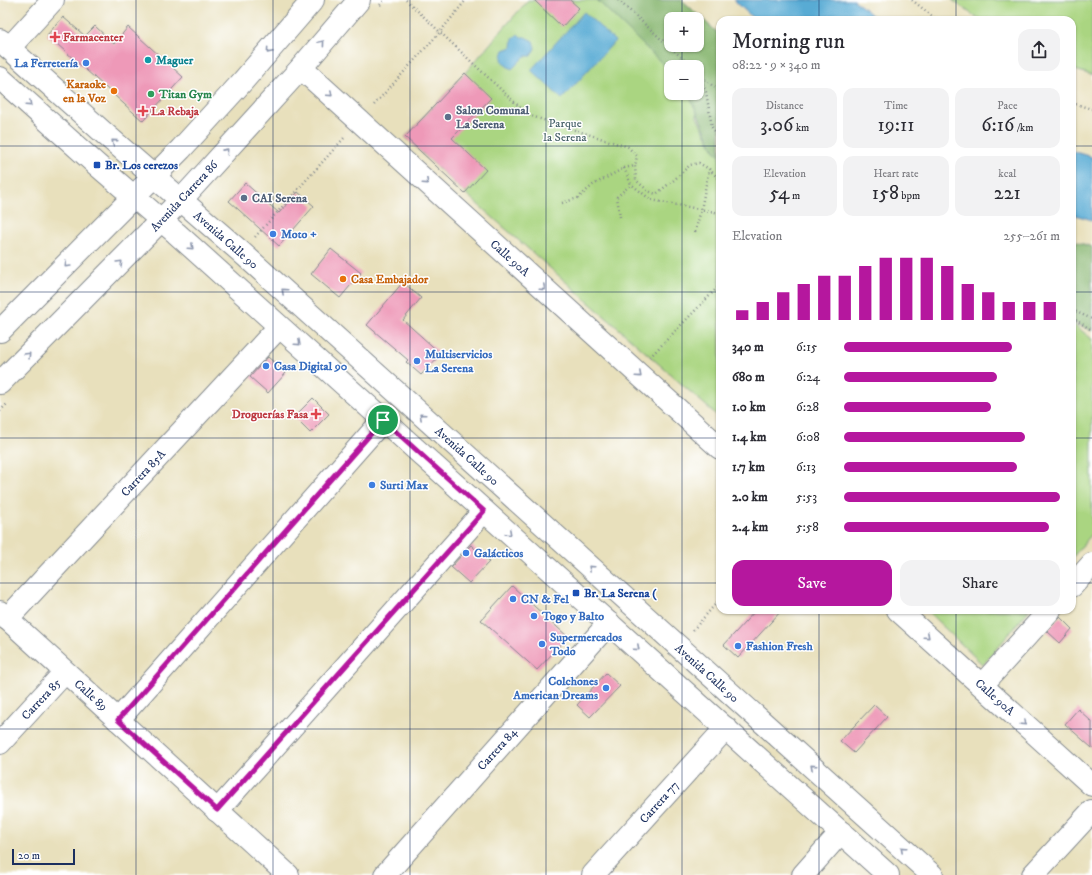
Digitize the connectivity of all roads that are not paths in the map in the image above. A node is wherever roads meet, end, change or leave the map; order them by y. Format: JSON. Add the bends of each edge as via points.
{"nodes":[{"id":1,"x":53,"y":0,"type":"edge"},
{"id":2,"x":313,"y":0,"type":"edge"},
{"id":3,"x":359,"y":0,"type":"edge"},
{"id":4,"x":5,"y":44,"type":"edge"},
{"id":5,"x":301,"y":68,"type":"junction"},
{"id":6,"x":0,"y":78,"type":"edge"},
{"id":7,"x":154,"y":177,"type":"junction"},
{"id":8,"x":134,"y":198,"type":"junction"},
{"id":9,"x":181,"y":200,"type":"junction"},
{"id":10,"x":162,"y":221,"type":"junction"},
{"id":11,"x":280,"y":327,"type":"junction"},
{"id":12,"x":0,"y":331,"type":"edge"},
{"id":13,"x":0,"y":383,"type":"edge"},
{"id":14,"x":383,"y":420,"type":"junction"},
{"id":15,"x":716,"y":444,"type":"edge"},
{"id":16,"x":484,"y":511,"type":"junction"},
{"id":17,"x":1092,"y":564,"type":"edge"},
{"id":18,"x":1076,"y":582,"type":"edge"},
{"id":19,"x":902,"y":614,"type":"edge"},
{"id":20,"x":1046,"y":614,"type":"edge"},
{"id":21,"x":4,"y":616,"type":"edge"},
{"id":22,"x":609,"y":623,"type":"junction"},
{"id":23,"x":66,"y":672,"type":"junction"},
{"id":24,"x":982,"y":685,"type":"junction"},
{"id":25,"x":118,"y":720,"type":"junction"},
{"id":26,"x":726,"y":728,"type":"junction"},
{"id":27,"x":0,"y":744,"type":"edge"},
{"id":28,"x":1092,"y":785,"type":"edge"},
{"id":29,"x":217,"y":810,"type":"junction"},
{"id":30,"x":1092,"y":811,"type":"edge"},
{"id":31,"x":841,"y":832,"type":"junction"},
{"id":32,"x":288,"y":875,"type":"edge"},
{"id":33,"x":385,"y":875,"type":"edge"},
{"id":34,"x":593,"y":875,"type":"edge"},
{"id":35,"x":803,"y":875,"type":"edge"},
{"id":36,"x":888,"y":875,"type":"edge"},
{"id":37,"x":932,"y":875,"type":"edge"},
{"id":38,"x":1033,"y":875,"type":"edge"}],
"edges":[{"from":1,"to":4,"type":"main road"},
{"from":2,"to":7,"type":"main road","one_way":true,"via":[[238,87]]},
{"from":5,"to":3,"type":"main road","name":"Avenida Carrera 86","one_way":true},
{"from":7,"to":4,"type":"main road","name":"Avenida Calle 90","one_way":true},
{"from":9,"to":5,"type":"main road","name":"Avenida Carrera 86","one_way":true},
{"from":5,"to":15,"type":"main road","name":"Calle 90A","one_way":true},
{"from":6,"to":8,"type":"main road","one_way":true},
{"from":7,"to":8,"type":"main road"},
{"from":7,"to":9,"type":"main road","name":"Avenida Calle 90"},
{"from":8,"to":10,"type":"main road"},
{"from":8,"to":12,"type":"main road","one_way":true},
{"from":9,"to":10,"type":"main road","name":"Avenida Carrera 86"},
{"from":37,"to":9,"type":"main road","name":"Avenida Calle 90","one_way":true},
{"from":10,"to":11,"type":"main road","one_way":true},
{"from":13,"to":10,"type":"main road","name":"Avenida Carrera 86","one_way":true},
{"from":11,"to":14,"type":"main road","one_way":true},
{"from":11,"to":21,"type":"main road","name":"Carrera 85A"},
{"from":14,"to":16,"type":"main road"},
{"from":14,"to":25,"type":"main road"},
{"from":16,"to":22,"type":"main road","one_way":true},
{"from":16,"to":29,"type":"main road"},
{"from":17,"to":18,"type":"main road"},
{"from":19,"to":24,"type":"main road","name":"Calle 90A","one_way":true},
{"from":20,"to":24,"type":"main road"},
{"from":21,"to":23,"type":"main road","name":"Calle 89"},
{"from":22,"to":26,"type":"main road","one_way":true},
{"from":22,"to":33,"type":"main road","name":"Carrera 84"},
{"from":23,"to":25,"type":"main road","name":"Calle 89"},
{"from":23,"to":27,"type":"main road","name":"Carrera 85"},
{"from":24,"to":28,"type":"main road","name":"Calle 90A","one_way":true},
{"from":25,"to":29,"type":"main road","name":"Calle 89"},
{"from":26,"to":31,"type":"main road"},
{"from":26,"to":34,"type":"main road","name":"Carrera 77"},
{"from":29,"to":32,"type":"main road","name":"Calle 89"},
{"from":30,"to":38,"type":"main road"},
{"from":31,"to":35,"type":"main road"},
{"from":31,"to":36,"type":"main road"}]}
